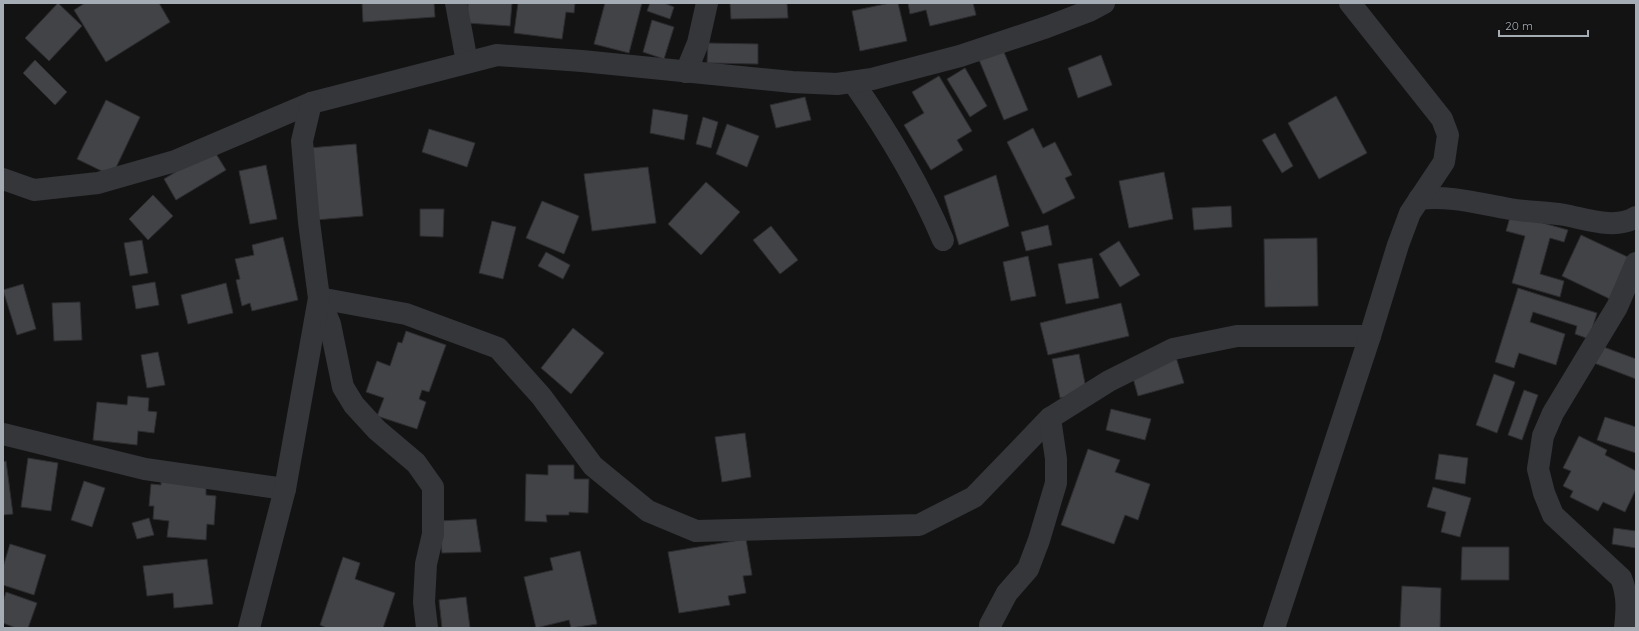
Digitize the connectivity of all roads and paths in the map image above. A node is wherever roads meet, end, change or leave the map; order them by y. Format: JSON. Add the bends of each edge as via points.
{"nodes":[{"id":1,"x":456,"y":3,"type":"edge"},
{"id":2,"x":707,"y":3,"type":"edge"},
{"id":3,"x":1104,"y":3,"type":"edge"},
{"id":4,"x":1350,"y":3,"type":"edge"},
{"id":5,"x":468,"y":62,"type":"junction"},
{"id":6,"x":686,"y":72,"type":"junction"},
{"id":7,"x":853,"y":82,"type":"junction"},
{"id":8,"x":311,"y":103,"type":"junction"},
{"id":9,"x":3,"y":179,"type":"edge"},
{"id":10,"x":1420,"y":199,"type":"junction"},
{"id":11,"x":1636,"y":217,"type":"edge"},
{"id":12,"x":943,"y":240,"type":"dead end"},
{"id":13,"x":1636,"y":263,"type":"edge"},
{"id":14,"x":319,"y":298,"type":"junction"},
{"id":15,"x":1370,"y":336,"type":"junction"},
{"id":16,"x":1050,"y":418,"type":"junction"},
{"id":17,"x":3,"y":434,"type":"edge"},
{"id":18,"x":285,"y":489,"type":"junction"},
{"id":19,"x":249,"y":628,"type":"edge"},
{"id":20,"x":427,"y":628,"type":"edge"},
{"id":21,"x":991,"y":628,"type":"edge"},
{"id":22,"x":1274,"y":628,"type":"edge"},
{"id":23,"x":1625,"y":628,"type":"edge"}],
"edges":[{"from":1,"to":5,"type":"street"},
{"from":2,"to":6,"type":"street","via":[[698,43]]},
{"from":3,"to":7,"type":"street","via":[[1047,27],[960,56]]},
{"from":4,"to":10,"type":"street","via":[[1442,119],[1448,135],[1444,162]]},
{"from":5,"to":6,"type":"street","via":[[497,55]]},
{"from":5,"to":8,"type":"street"},
{"from":6,"to":7,"type":"street","via":[[792,82]]},
{"from":7,"to":12,"type":"street","via":[[908,167],[931,210]]},
{"from":8,"to":9,"type":"street","via":[[175,161],[98,183],[34,190]]},
{"from":8,"to":14,"type":"street","via":[[302,141],[308,222]]},
{"from":10,"to":11,"type":"street","via":[[1439,197],[1615,223]]},
{"from":10,"to":15,"type":"street","via":[[1410,213]]},
{"from":13,"to":23,"type":"street","via":[[1617,306],[1553,413],[1543,436],[1538,469],[1553,515],[1621,578],[1626,589]]},
{"from":14,"to":16,"type":"street","via":[[406,314],[498,348],[541,396],[593,466],[648,511],[696,531],[919,525],[974,497]]},
{"from":14,"to":18,"type":"street"},
{"from":14,"to":20,"type":"street","via":[[330,324],[343,387],[354,405],[377,430],[416,463],[433,487],[433,534],[426,564],[424,602]]},
{"from":15,"to":16,"type":"street","via":[[1236,336],[1173,349],[1109,381]]},
{"from":15,"to":22,"type":"street"},
{"from":16,"to":21,"type":"street","via":[[1056,459],[1056,483],[1028,569],[1007,593],[990,625]]},
{"from":17,"to":18,"type":"street","via":[[145,469]]},
{"from":18,"to":19,"type":"street"}]}
